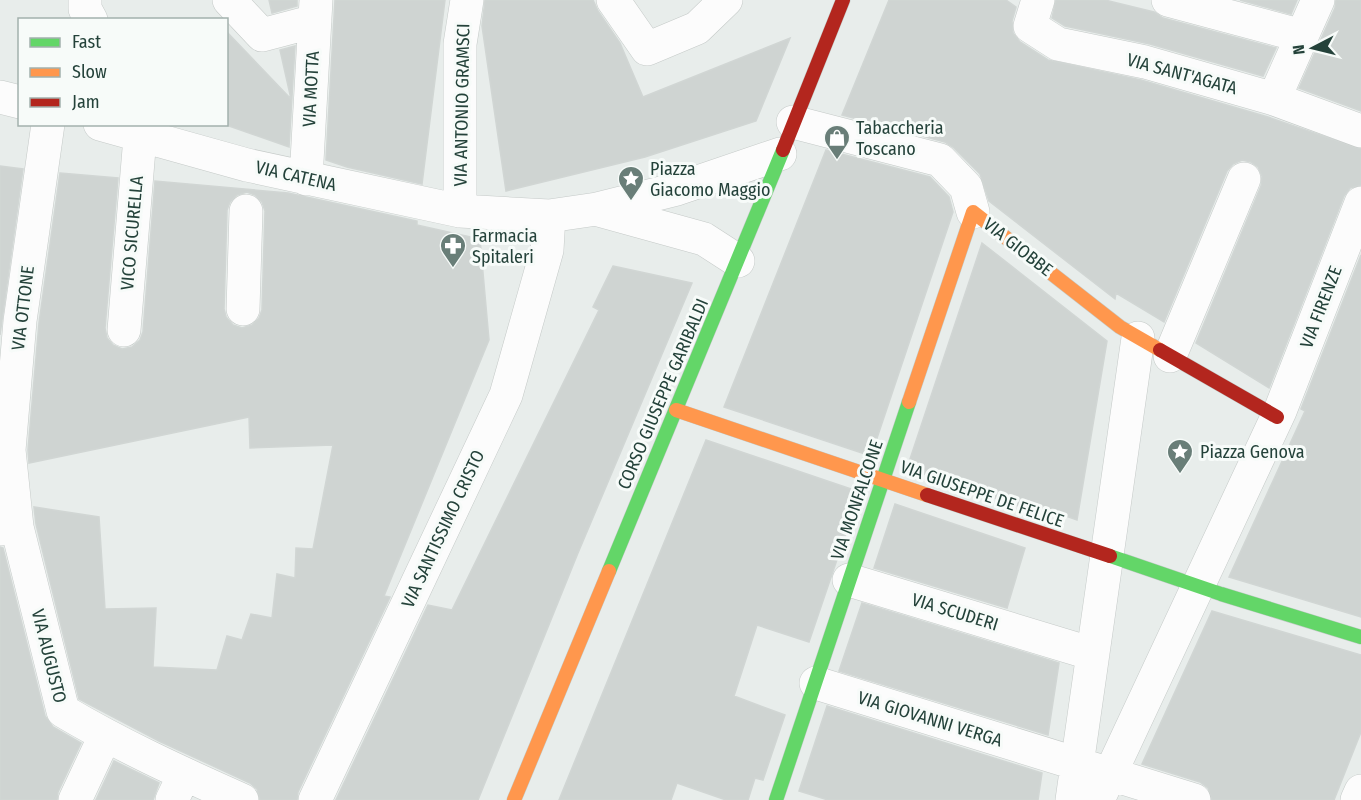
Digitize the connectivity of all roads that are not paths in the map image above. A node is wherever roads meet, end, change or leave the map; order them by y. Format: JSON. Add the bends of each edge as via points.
{"nodes":[{"id":1,"x":229,"y":0,"type":"edge"},
{"id":2,"x":467,"y":0,"type":"edge"},
{"id":3,"x":613,"y":0,"type":"edge"},
{"id":4,"x":726,"y":0,"type":"edge"},
{"id":5,"x":843,"y":0,"type":"edge"},
{"id":6,"x":1038,"y":0,"type":"edge"},
{"id":7,"x":1168,"y":0,"type":"edge"},
{"id":8,"x":1318,"y":0,"type":"edge"},
{"id":9,"x":1217,"y":6,"type":"edge"},
{"id":10,"x":316,"y":10,"type":"edge"},
{"id":11,"x":1302,"y":36,"type":"junction"},
{"id":12,"x":0,"y":97,"type":"edge"},
{"id":13,"x":1274,"y":99,"type":"junction"},
{"id":14,"x":18,"y":102,"type":"edge"},
{"id":15,"x":793,"y":122,"type":"junction"},
{"id":16,"x":48,"y":126,"type":"edge"},
{"id":17,"x":111,"y":126,"type":"edge"},
{"id":18,"x":139,"y":131,"type":"edge"},
{"id":19,"x":1361,"y":131,"type":"edge"},
{"id":20,"x":780,"y":153,"type":"junction"},
{"id":21,"x":306,"y":178,"type":"junction"},
{"id":22,"x":1244,"y":179,"type":"dead end"},
{"id":23,"x":246,"y":188,"type":"junction"},
{"id":24,"x":1361,"y":203,"type":"edge"},
{"id":25,"x":597,"y":209,"type":"junction"},
{"id":26,"x":460,"y":211,"type":"junction"},
{"id":27,"x":974,"y":212,"type":"junction"},
{"id":28,"x":549,"y":216,"type":"junction"},
{"id":29,"x":738,"y":261,"type":"junction"},
{"id":30,"x":243,"y":309,"type":"dead end"},
{"id":31,"x":124,"y":330,"type":"dead end"},
{"id":32,"x":1129,"y":332,"type":"junction"},
{"id":33,"x":1170,"y":356,"type":"junction"},
{"id":34,"x":676,"y":410,"type":"junction"},
{"id":35,"x":1279,"y":414,"type":"junction"},
{"id":36,"x":883,"y":480,"type":"junction"},
{"id":37,"x":9,"y":528,"type":"edge"},
{"id":38,"x":1107,"y":555,"type":"junction"},
{"id":39,"x":849,"y":580,"type":"junction"},
{"id":40,"x":1210,"y":589,"type":"junction"},
{"id":41,"x":1361,"y":637,"type":"edge"},
{"id":42,"x":1093,"y":654,"type":"junction"},
{"id":43,"x":816,"y":683,"type":"junction"},
{"id":44,"x":105,"y":736,"type":"junction"},
{"id":45,"x":1077,"y":764,"type":"junction"},
{"id":46,"x":1114,"y":785,"type":"edge"},
{"id":47,"x":178,"y":787,"type":"edge"},
{"id":48,"x":1361,"y":791,"type":"edge"},
{"id":49,"x":778,"y":799,"type":"edge"},
{"id":50,"x":75,"y":800,"type":"edge"},
{"id":51,"x":242,"y":800,"type":"edge"},
{"id":52,"x":315,"y":800,"type":"edge"},
{"id":53,"x":514,"y":800,"type":"edge"},
{"id":54,"x":1072,"y":800,"type":"edge"},
{"id":55,"x":1194,"y":800,"type":"edge"},
{"id":56,"x":1357,"y":800,"type":"edge"}],
"edges":[{"from":1,"to":10,"type":"street","via":[[261,36]]},
{"from":2,"to":26,"type":"street","name":"VIA ANTONIO GRAMSCI","via":[[460,44]]},
{"from":3,"to":4,"type":"street","via":[[647,49],[697,28]]},
{"from":5,"to":15,"type":"street","name":"CORSO GIUSEPPE GARIBALDI"},
{"from":6,"to":13,"type":"street","name":"VIA SANT'AGATA","via":[[1030,26],[1058,44],[1145,62]]},
{"from":7,"to":9,"type":"street"},
{"from":8,"to":11,"type":"street"},
{"from":9,"to":11,"type":"street"},
{"from":10,"to":21,"type":"street","name":"VIA MOTTA"},
{"from":11,"to":13,"type":"street"},
{"from":12,"to":14,"type":"street"},
{"from":13,"to":19,"type":"street","name":"VIA SANT'AGATA"},
{"from":15,"to":20,"type":"street","name":"CORSO GIUSEPPE GARIBALDI"},
{"from":15,"to":27,"type":"street","name":"VIA GIOBBE","via":[[940,160],[966,187]]},
{"from":16,"to":37,"type":"street","name":"VIA OTTONE","via":[[20,321],[9,450]]},
{"from":17,"to":18,"type":"street","name":"VIA CATENA"},
{"from":18,"to":23,"type":"street","name":"VIA CATENA"},
{"from":18,"to":31,"type":"street","name":"VICO SICURELLA"},
{"from":20,"to":25,"type":"street","name":"VIA CATENA","via":[[677,189]]},
{"from":20,"to":29,"type":"street","name":"CORSO GIUSEPPE GARIBALDI"},
{"from":21,"to":23,"type":"street","name":"VIA CATENA"},
{"from":21,"to":26,"type":"street","name":"VIA CATENA"},
{"from":22,"to":33,"type":"street"},
{"from":23,"to":30,"type":"street"},
{"from":24,"to":35,"type":"street","name":"VIA FIRENZE"},
{"from":25,"to":28,"type":"street","name":"VIA CATENA"},
{"from":25,"to":29,"type":"street","via":[[704,240]]},
{"from":26,"to":28,"type":"street","name":"VIA CATENA"},
{"from":27,"to":32,"type":"street","name":"VIA GIOBBE"},
{"from":27,"to":36,"type":"street","name":"VIA MONFALCONE"},
{"from":28,"to":52,"type":"street","name":"VIA SANTISSIMO CRISTO","via":[[547,250],[506,395]]},
{"from":29,"to":34,"type":"street","name":"CORSO GIUSEPPE GARIBALDI"},
{"from":32,"to":33,"type":"street","name":"VIA GIOBBE"},
{"from":32,"to":38,"type":"street"},
{"from":33,"to":35,"type":"street","name":"VIA GIOBBE"},
{"from":34,"to":36,"type":"street","name":"VIA GIUSEPPE DE FELICE"},
{"from":34,"to":53,"type":"street","name":"CORSO GIUSEPPE GARIBALDI"},
{"from":35,"to":40,"type":"street","name":"VIA FIRENZE"},
{"from":36,"to":38,"type":"street","name":"VIA GIUSEPPE DE FELICE"},
{"from":36,"to":39,"type":"street","name":"VIA MONFALCONE"},
{"from":37,"to":44,"type":"street","name":"VIA AUGUSTO","via":[[63,711]]},
{"from":38,"to":40,"type":"street","name":"VIA GIUSEPPE DE FELICE"},
{"from":38,"to":42,"type":"street"},
{"from":39,"to":42,"type":"street","name":"VIA SCUDERI"},
{"from":39,"to":43,"type":"street","name":"VIA MONFALCONE"},
{"from":40,"to":41,"type":"street"},
{"from":40,"to":46,"type":"street","name":"VIA FIRENZE"},
{"from":42,"to":45,"type":"street"},
{"from":43,"to":45,"type":"street","name":"VIA GIOVANNI VERGA"},
{"from":43,"to":49,"type":"street","name":"VIA MONFALCONE"},
{"from":44,"to":47,"type":"street","name":"VIA AUGUSTO"},
{"from":44,"to":50,"type":"street"},
{"from":45,"to":46,"type":"street","name":"VIA GIOVANNI VERGA"},
{"from":45,"to":54,"type":"street"},
{"from":46,"to":55,"type":"street"},
{"from":47,"to":51,"type":"street","name":"VIA AUGUSTO"},
{"from":48,"to":56,"type":"street"}]}
